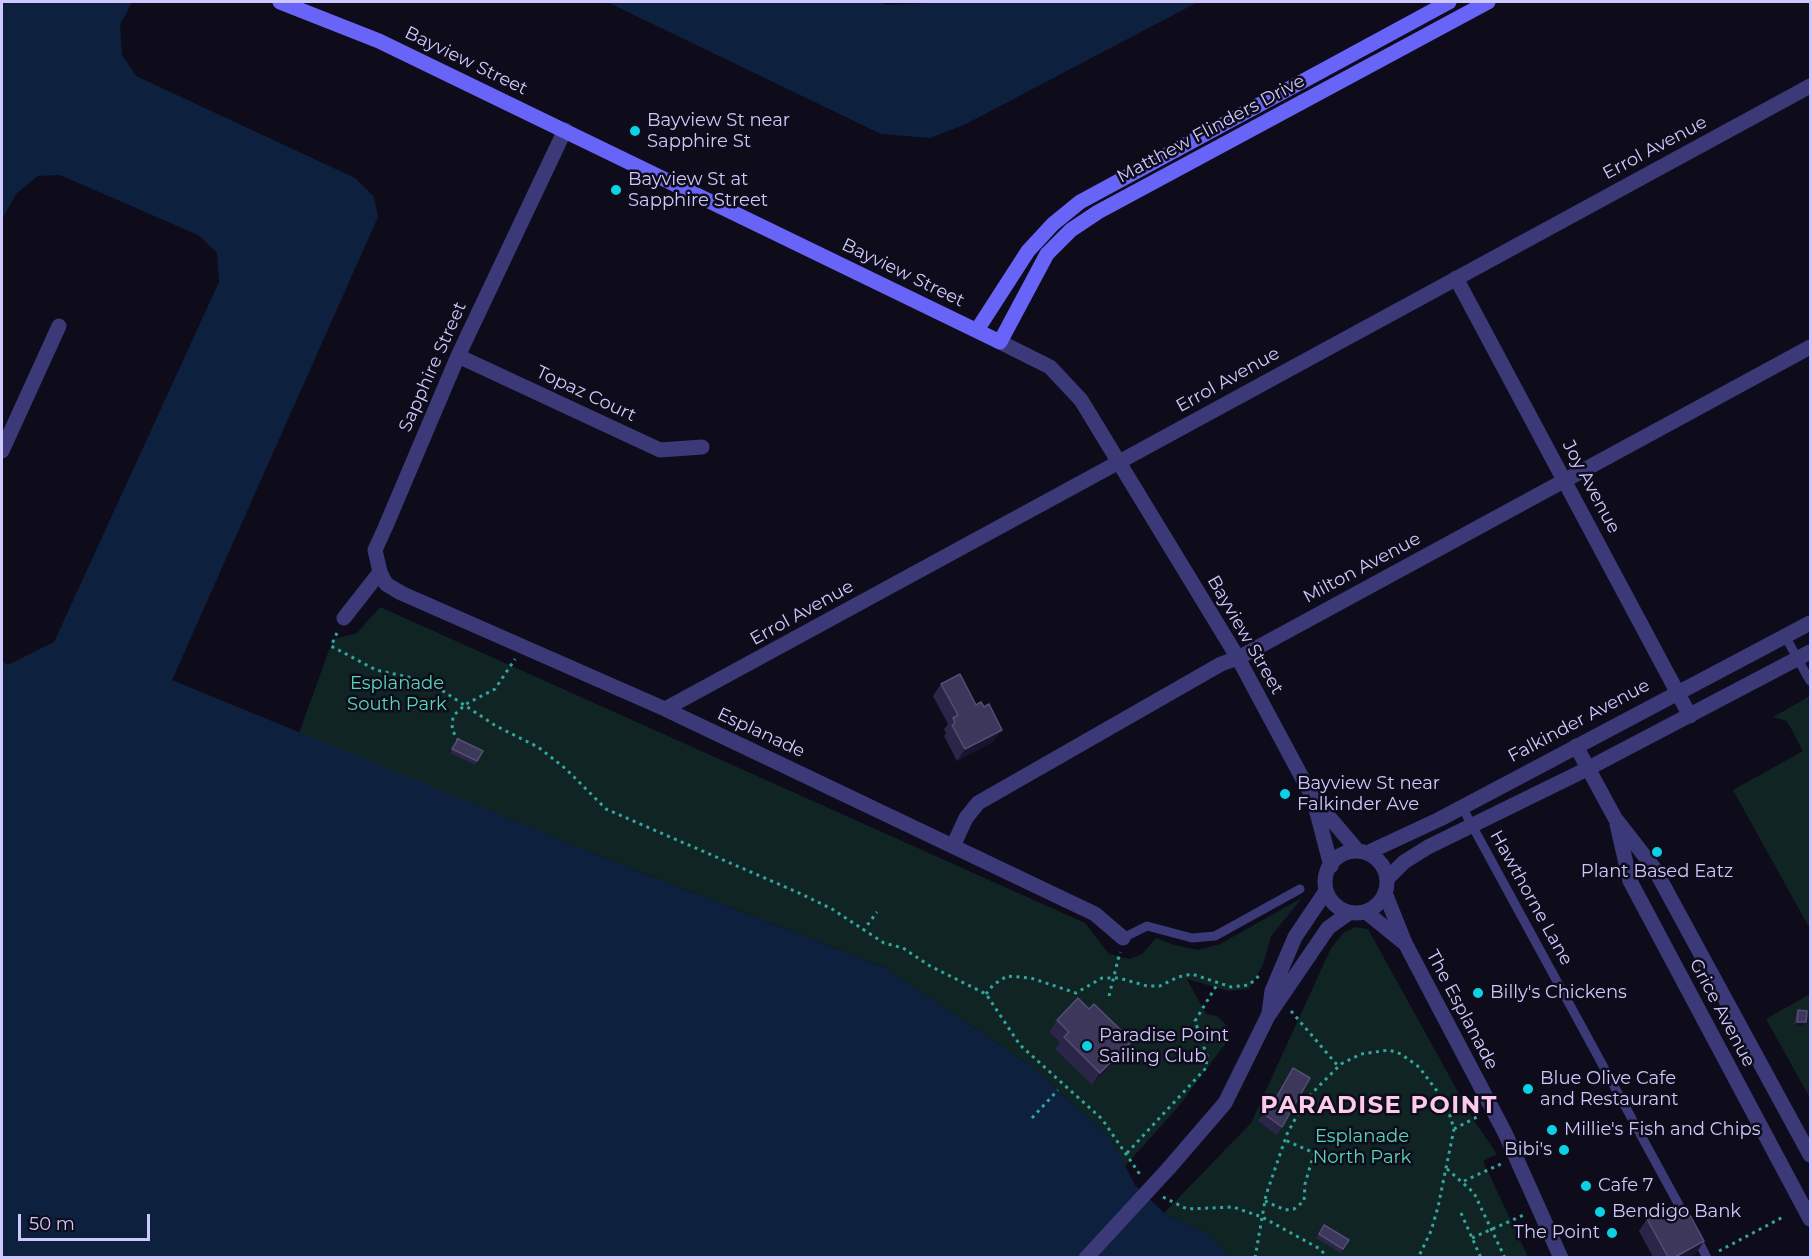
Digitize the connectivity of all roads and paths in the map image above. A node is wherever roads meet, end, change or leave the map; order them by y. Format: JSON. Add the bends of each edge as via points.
{"nodes":[{"id":1,"x":280,"y":2,"type":"edge"},
{"id":2,"x":1449,"y":2,"type":"edge"},
{"id":3,"x":1488,"y":2,"type":"edge"},
{"id":4,"x":1810,"y":86,"type":"edge"},
{"id":5,"x":565,"y":130,"type":"junction"},
{"id":6,"x":1456,"y":278,"type":"junction"},
{"id":7,"x":59,"y":326,"type":"dead end"},
{"id":8,"x":977,"y":330,"type":"junction"},
{"id":9,"x":1000,"y":342,"type":"junction"},
{"id":10,"x":1810,"y":347,"type":"edge"},
{"id":11,"x":458,"y":356,"type":"junction"},
{"id":12,"x":702,"y":447,"type":"dead end"},
{"id":13,"x":2,"y":451,"type":"edge"},
{"id":14,"x":1120,"y":461,"type":"junction"},
{"id":15,"x":1566,"y":480,"type":"junction"},
{"id":16,"x":380,"y":572,"type":"junction"},
{"id":17,"x":344,"y":618,"type":"joint"},
{"id":18,"x":1810,"y":623,"type":"edge"},
{"id":19,"x":1785,"y":636,"type":"junction"},
{"id":20,"x":523,"y":647,"type":"junction"},
{"id":21,"x":1804,"y":656,"type":"edge"},
{"id":22,"x":1238,"y":658,"type":"junction"},
{"id":23,"x":1810,"y":681,"type":"edge"},
{"id":24,"x":1677,"y":691,"type":"junction"},
{"id":25,"x":466,"y":704,"type":"junction"},
{"id":26,"x":665,"y":709,"type":"junction"},
{"id":27,"x":1690,"y":716,"type":"junction"},
{"id":28,"x":460,"y":742,"type":"edge"},
{"id":29,"x":1576,"y":746,"type":"junction"},
{"id":30,"x":1587,"y":769,"type":"junction"},
{"id":31,"x":1313,"y":798,"type":"junction"},
{"id":32,"x":1462,"y":807,"type":"junction"},
{"id":33,"x":1615,"y":819,"type":"junction"},
{"id":34,"x":1472,"y":825,"type":"junction"},
{"id":35,"x":953,"y":846,"type":"junction"},
{"id":36,"x":1362,"y":852,"type":"junction"},
{"id":37,"x":1646,"y":857,"type":"junction"},
{"id":38,"x":1331,"y":866,"type":"junction"},
{"id":39,"x":1627,"y":867,"type":"junction"},
{"id":40,"x":1386,"y":886,"type":"junction"},
{"id":41,"x":1300,"y":889,"type":"dead end"},
{"id":42,"x":1326,"y":891,"type":"junction"},
{"id":43,"x":877,"y":912,"type":"dead end"},
{"id":44,"x":1366,"y":912,"type":"junction"},
{"id":45,"x":1349,"y":913,"type":"junction"},
{"id":46,"x":863,"y":931,"type":"junction"},
{"id":47,"x":1124,"y":938,"type":"junction"},
{"id":48,"x":1405,"y":944,"type":"junction"},
{"id":49,"x":1267,"y":966,"type":"dead end"},
{"id":50,"x":1114,"y":978,"type":"junction"},
{"id":51,"x":1218,"y":983,"type":"junction"},
{"id":52,"x":986,"y":994,"type":"junction"},
{"id":53,"x":1109,"y":996,"type":"dead end"},
{"id":54,"x":1290,"y":1009,"type":"dead end"},
{"id":55,"x":1268,"y":1016,"type":"junction"},
{"id":56,"x":1338,"y":1066,"type":"junction"},
{"id":57,"x":1058,"y":1090,"type":"dead end"},
{"id":58,"x":1292,"y":1108,"type":"edge"},
{"id":59,"x":1492,"y":1109,"type":"junction"},
{"id":60,"x":1299,"y":1112,"type":"junction"},
{"id":61,"x":1032,"y":1118,"type":"dead end"},
{"id":62,"x":1454,"y":1129,"type":"junction"},
{"id":63,"x":1285,"y":1140,"type":"junction"},
{"id":64,"x":1127,"y":1153,"type":"junction"},
{"id":65,"x":1810,"y":1155,"type":"edge"},
{"id":66,"x":1516,"y":1157,"type":"junction"},
{"id":67,"x":1447,"y":1169,"type":"junction"},
{"id":68,"x":1144,"y":1179,"type":"dead end"},
{"id":69,"x":1464,"y":1181,"type":"junction"},
{"id":70,"x":1158,"y":1193,"type":"dead end"},
{"id":71,"x":1265,"y":1201,"type":"junction"},
{"id":72,"x":1538,"y":1208,"type":"junction"},
{"id":73,"x":1461,"y":1214,"type":"dead end"},
{"id":74,"x":1262,"y":1217,"type":"junction"},
{"id":75,"x":1784,"y":1217,"type":"dead end"},
{"id":76,"x":1810,"y":1219,"type":"edge"},
{"id":77,"x":1492,"y":1229,"type":"junction"},
{"id":78,"x":1472,"y":1238,"type":"junction"},
{"id":79,"x":1709,"y":1254,"type":"edge"},
{"id":80,"x":1086,"y":1257,"type":"edge"},
{"id":81,"x":1255,"y":1257,"type":"edge"},
{"id":82,"x":1328,"y":1257,"type":"edge"},
{"id":83,"x":1418,"y":1257,"type":"edge"},
{"id":84,"x":1481,"y":1257,"type":"edge"},
{"id":85,"x":1505,"y":1257,"type":"edge"},
{"id":86,"x":1561,"y":1257,"type":"edge"}],
"edges":[{"from":1,"to":5,"type":"main road","name":"Bayview Street","via":[[379,41]]},
{"from":2,"to":8,"type":"main road","name":"Matthew Flinders Drive","via":[[1080,202],[1028,251]]},
{"from":3,"to":9,"type":"main road","name":"Matthew Flinders Drive","via":[[1071,230],[1047,254]]},
{"from":4,"to":6,"type":"street","name":"Errol Avenue"},
{"from":5,"to":8,"type":"main road","name":"Bayview Street"},
{"from":5,"to":11,"type":"street","name":"Sapphire Street"},
{"from":6,"to":14,"type":"street","name":"Errol Avenue"},
{"from":6,"to":15,"type":"street","name":"Joy Avenue"},
{"from":7,"to":13,"type":"street"},
{"from":8,"to":9,"type":"main road","name":"Bayview Street"},
{"from":9,"to":14,"type":"street","name":"Bayview Street","via":[[1041,362],[1063,379],[1087,408]]},
{"from":10,"to":15,"type":"street","name":"Milton Avenue"},
{"from":11,"to":12,"type":"street","name":"Topaz Court","via":[[660,450]]},
{"from":11,"to":16,"type":"street","name":"Sapphire Street","via":[[375,550]]},
{"from":14,"to":22,"type":"street","name":"Bayview Street"},
{"from":14,"to":26,"type":"street","name":"Errol Avenue"},
{"from":15,"to":22,"type":"street","name":"Milton Avenue"},
{"from":15,"to":24,"type":"street","name":"Joy Avenue"},
{"from":16,"to":17,"type":"street"},
{"from":16,"to":20,"type":"street","name":"Esplanade","via":[[386,584],[401,593]]},
{"from":17,"to":25,"type":"path","via":[[331,646],[376,670],[408,677]]},
{"from":18,"to":19,"type":"street","name":"Falkinder Avenue"},
{"from":19,"to":21,"type":"lane"},
{"from":19,"to":24,"type":"street","name":"Falkinder Avenue"},
{"from":20,"to":25,"type":"path","via":[[495,689]]},
{"from":20,"to":26,"type":"street","name":"Esplanade"},
{"from":21,"to":23,"type":"lane"},
{"from":21,"to":27,"type":"street"},
{"from":22,"to":31,"type":"street","name":"Bayview Street"},
{"from":22,"to":35,"type":"street","name":"Milton Avenue","via":[[1221,664],[978,803]]},
{"from":24,"to":27,"type":"street","name":"Joy Avenue"},
{"from":24,"to":29,"type":"street","name":"Falkinder Avenue"},
{"from":25,"to":28,"type":"path","via":[[453,716],[451,724]]},
{"from":25,"to":46,"type":"path","via":[[496,726],[538,747],[606,809],[799,892]]},
{"from":26,"to":35,"type":"street","name":"Esplanade"},
{"from":27,"to":30,"type":"street"},
{"from":29,"to":30,"type":"street","name":"Grice Avenue"},
{"from":29,"to":32,"type":"street","name":"Falkinder Avenue"},
{"from":30,"to":33,"type":"street","name":"Grice Avenue"},
{"from":30,"to":34,"type":"street"},
{"from":31,"to":36,"type":"street","name":"Bayview Street"},
{"from":31,"to":38,"type":"street","name":"Bayview Street"},
{"from":32,"to":34,"type":"lane","name":"Hawthorne Lane"},
{"from":32,"to":36,"type":"street","name":"Falkinder Avenue"},
{"from":33,"to":37,"type":"street","name":"Grice Avenue"},
{"from":33,"to":39,"type":"street","name":"Grice Avenue"},
{"from":34,"to":40,"type":"street","via":[[1413,856]]},
{"from":34,"to":79,"type":"lane","name":"Hawthorne Lane"},
{"from":35,"to":47,"type":"street","name":"Esplanade","via":[[1095,914]]},
{"from":36,"to":38,"type":"street","via":[[1340,856]]},
{"from":36,"to":40,"type":"street","via":[[1380,862]]},
{"from":37,"to":39,"type":"street"},
{"from":37,"to":65,"type":"street","name":"Grice Avenue"},
{"from":38,"to":42,"type":"street","via":[[1325,880]]},
{"from":39,"to":76,"type":"street","name":"Grice Avenue","via":[[1630,881]]},
{"from":40,"to":44,"type":"street","via":[[1374,908]]},
{"from":40,"to":48,"type":"street","name":"The Esplanade"},
{"from":41,"to":47,"type":"lane","via":[[1215,936],[1192,938],[1147,926]]},
{"from":42,"to":45,"type":"street","via":[[1339,908]]},
{"from":42,"to":55,"type":"street","via":[[1295,938],[1272,992]]},
{"from":43,"to":46,"type":"path"},
{"from":44,"to":45,"type":"street"},
{"from":44,"to":48,"type":"street","name":"The Esplanade"},
{"from":45,"to":55,"type":"street","via":[[1328,928]]},
{"from":46,"to":52,"type":"path","via":[[903,948]]},
{"from":47,"to":50,"type":"path"},
{"from":48,"to":59,"type":"street","name":"The Esplanade"},
{"from":49,"to":51,"type":"path","via":[[1250,985],[1231,987]]},
{"from":50,"to":51,"type":"path","via":[[1160,986],[1178,976],[1192,974]]},
{"from":50,"to":52,"type":"path","via":[[1095,980],[1076,993],[1031,978],[1008,976]]},
{"from":50,"to":53,"type":"path"},
{"from":51,"to":64,"type":"path","via":[[1195,1022],[1207,1056],[1206,1068]]},
{"from":52,"to":64,"type":"path","via":[[1020,1045],[1090,1107]]},
{"from":54,"to":56,"type":"path"},
{"from":55,"to":80,"type":"street","bridge":true,"via":[[1225,1103]]},
{"from":56,"to":60,"type":"path"},
{"from":56,"to":62,"type":"path","via":[[1375,1051],[1401,1054],[1434,1085],[1446,1103]]},
{"from":57,"to":61,"type":"path"},
{"from":58,"to":60,"type":"path"},
{"from":59,"to":62,"type":"path"},
{"from":59,"to":66,"type":"street","name":"The Esplanade"},
{"from":60,"to":63,"type":"path"},
{"from":62,"to":67,"type":"path"},
{"from":63,"to":71,"type":"path"},
{"from":63,"to":71,"type":"path","via":[[1314,1153],[1305,1184],[1306,1195],[1301,1205],[1285,1210]]},
{"from":64,"to":68,"type":"path"},
{"from":66,"to":69,"type":"path"},
{"from":66,"to":72,"type":"street","name":"The Esplanade"},
{"from":67,"to":69,"type":"path"},
{"from":67,"to":83,"type":"path","via":[[1431,1231]]},
{"from":69,"to":77,"type":"path"},
{"from":70,"to":74,"type":"path","via":[[1187,1209],[1233,1208]]},
{"from":71,"to":74,"type":"path"},
{"from":72,"to":77,"type":"path"},
{"from":72,"to":86,"type":"street","name":"The Esplanade"},
{"from":73,"to":78,"type":"path"},
{"from":74,"to":81,"type":"path"},
{"from":74,"to":82,"type":"path"},
{"from":75,"to":79,"type":"path"},
{"from":77,"to":78,"type":"path"},
{"from":77,"to":85,"type":"path"},
{"from":78,"to":84,"type":"path"}]}
